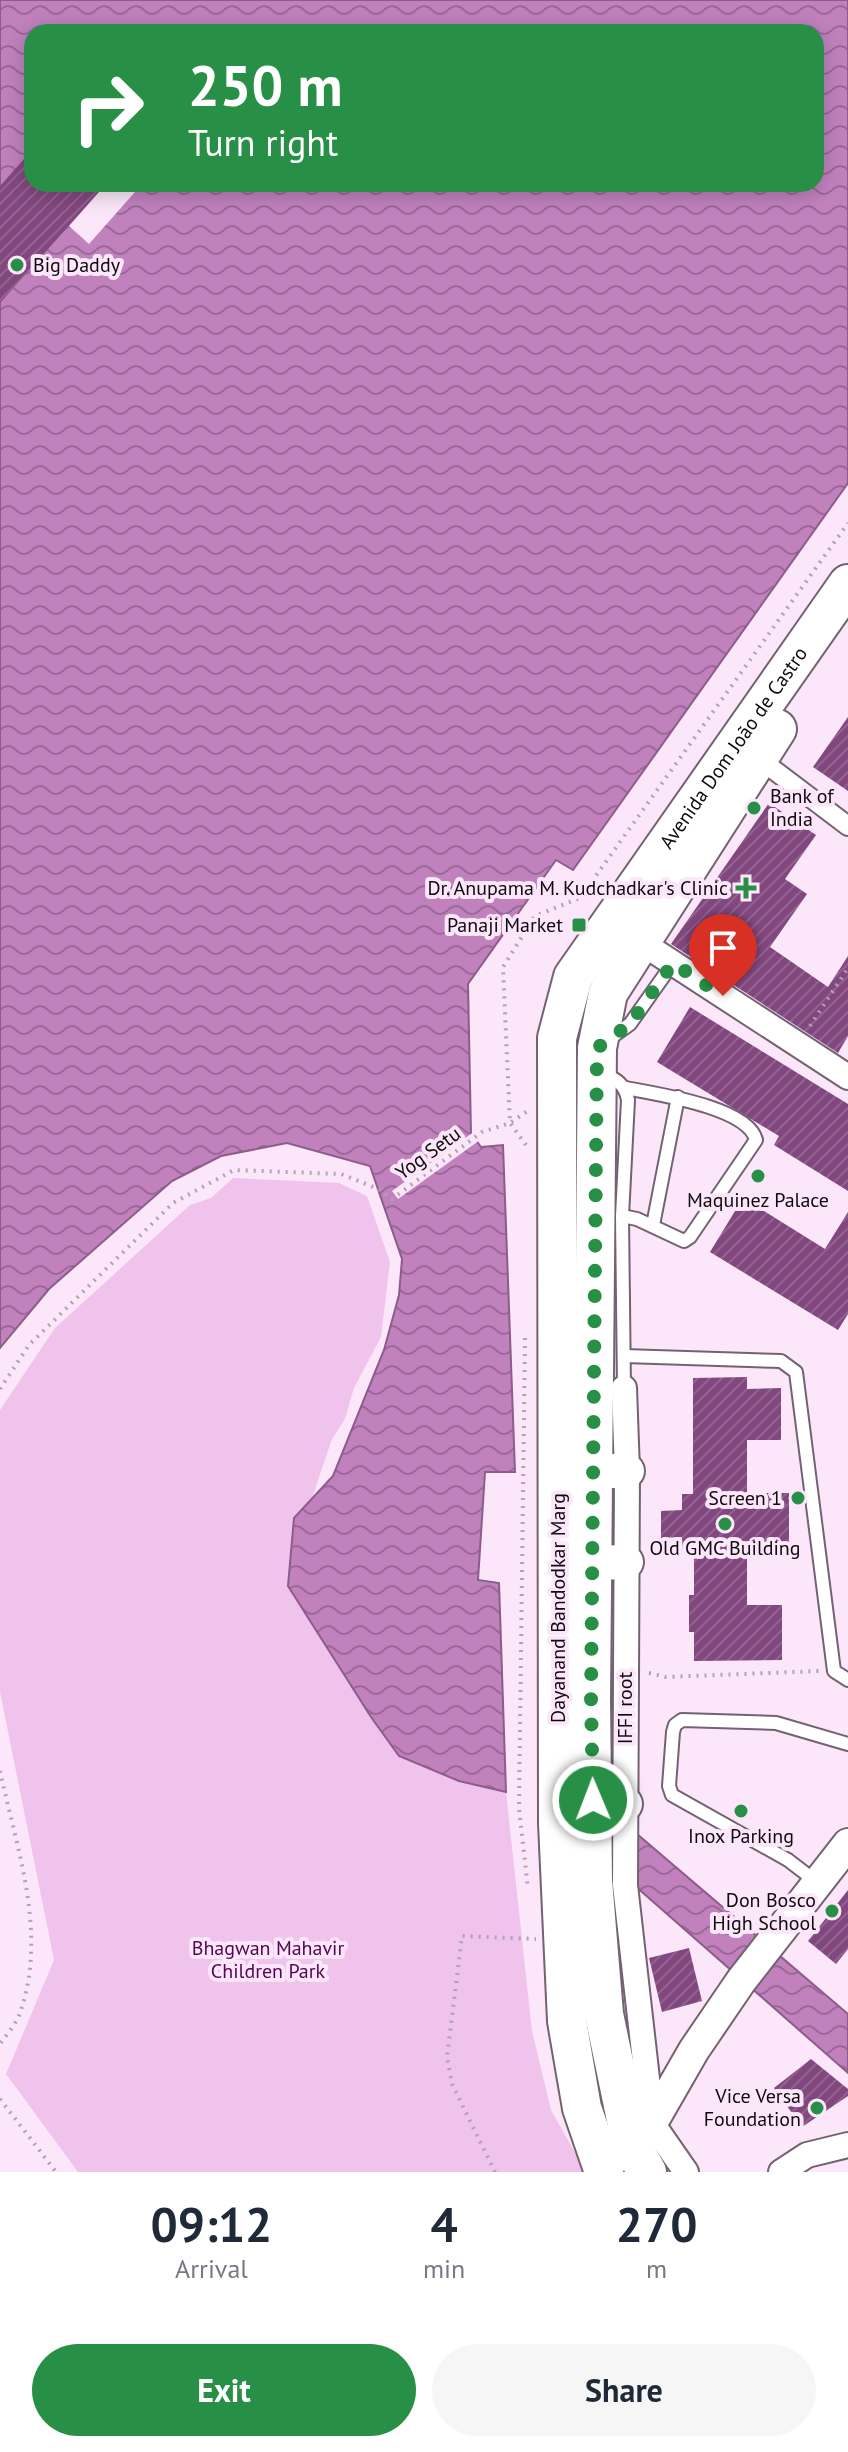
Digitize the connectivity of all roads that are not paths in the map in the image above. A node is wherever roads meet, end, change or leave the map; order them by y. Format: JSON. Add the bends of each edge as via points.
{"nodes":[{"id":1,"x":848,"y":584,"type":"edge"},
{"id":2,"x":848,"y":625,"type":"edge"},
{"id":3,"x":758,"y":758,"type":"junction"},
{"id":4,"x":848,"y":826,"type":"edge"},
{"id":5,"x":642,"y":943,"type":"junction"},
{"id":6,"x":673,"y":963,"type":"junction"},
{"id":7,"x":557,"y":1038,"type":"joint"},
{"id":8,"x":605,"y":1057,"type":"junction"},
{"id":9,"x":848,"y":1077,"type":"edge"},
{"id":10,"x":678,"y":1097,"type":"junction"},
{"id":11,"x":622,"y":1216,"type":"junction"},
{"id":12,"x":653,"y":1225,"type":"junction"},
{"id":13,"x":624,"y":1356,"type":"junction"},
{"id":14,"x":624,"y":1388,"type":"joint"},
{"id":15,"x":610,"y":1471,"type":"junction"},
{"id":16,"x":609,"y":1563,"type":"junction"},
{"id":17,"x":848,"y":1680,"type":"edge"},
{"id":18,"x":848,"y":1744,"type":"edge"},
{"id":19,"x":592,"y":1813,"type":"junction"},
{"id":20,"x":848,"y":1844,"type":"edge"},
{"id":21,"x":577,"y":1877,"type":"junction"},
{"id":22,"x":818,"y":1883,"type":"junction"},
{"id":23,"x":848,"y":2145,"type":"edge"},
{"id":24,"x":643,"y":2146,"type":"edge"},
{"id":25,"x":604,"y":2172,"type":"edge"},
{"id":26,"x":686,"y":2172,"type":"edge"},
{"id":27,"x":781,"y":2172,"type":"edge"}],
"edges":[{"from":1,"to":7,"type":"main road","name":"Avenida Dom João de Castro","via":[[573,977]]},
{"from":2,"to":3,"type":"main road","name":"Avenida Dom João de Castro"},
{"from":3,"to":4,"type":"street"},
{"from":3,"to":5,"type":"main road","name":"Avenida Dom João de Castro"},
{"from":5,"to":6,"type":"street"},
{"from":5,"to":8,"type":"main road","name":"Avenida Dom João de Castro","via":[[608,993]]},
{"from":6,"to":8,"type":"lane"},
{"from":6,"to":9,"type":"street"},
{"from":7,"to":19,"type":"main road","name":"Dayanand Bandodkar Marg"},
{"from":8,"to":10,"type":"lane"},
{"from":8,"to":11,"type":"lane","via":[[628,1100]]},
{"from":8,"to":15,"type":"main road","name":"Avenida Dom João de Castro"},
{"from":10,"to":12,"type":"lane"},
{"from":10,"to":12,"type":"lane","via":[[741,1122],[754,1131],[756,1140],[690,1237],[680,1240]]},
{"from":11,"to":12,"type":"lane"},
{"from":11,"to":13,"type":"lane"},
{"from":13,"to":14,"type":"lane"},
{"from":13,"to":17,"type":"lane","via":[[781,1361],[796,1372],[834,1671]]},
{"from":14,"to":15,"type":"street"},
{"from":15,"to":16,"type":"main road","name":"Avenida Dom João de Castro"},
{"from":16,"to":19,"type":"main road","name":"Avenida Dom João de Castro"},
{"from":16,"to":19,"type":"street","name":"IFFI root","via":[[625,1663]]},
{"from":18,"to":22,"type":"lane","via":[[776,1723],[682,1720],[675,1725],[672,1795],[788,1860]]},
{"from":19,"to":21,"type":"main road","name":"Dayanand Bandodkar Marg"},
{"from":19,"to":24,"type":"street","name":"IFFI root","via":[[625,1885]]},
{"from":20,"to":22,"type":"street"},
{"from":21,"to":24,"type":"main road","name":"Dayanand Bandodkar Marg","via":[[604,2014]]},
{"from":21,"to":25,"type":"main road","name":"Dayanand Bandodkar Marg","via":[[564,1940],[567,2021],[582,2108]]},
{"from":22,"to":24,"type":"street","via":[[694,2050]]},
{"from":23,"to":27,"type":"street","via":[[807,2155]]},
{"from":24,"to":25,"type":"street"},
{"from":24,"to":26,"type":"street"}]}
